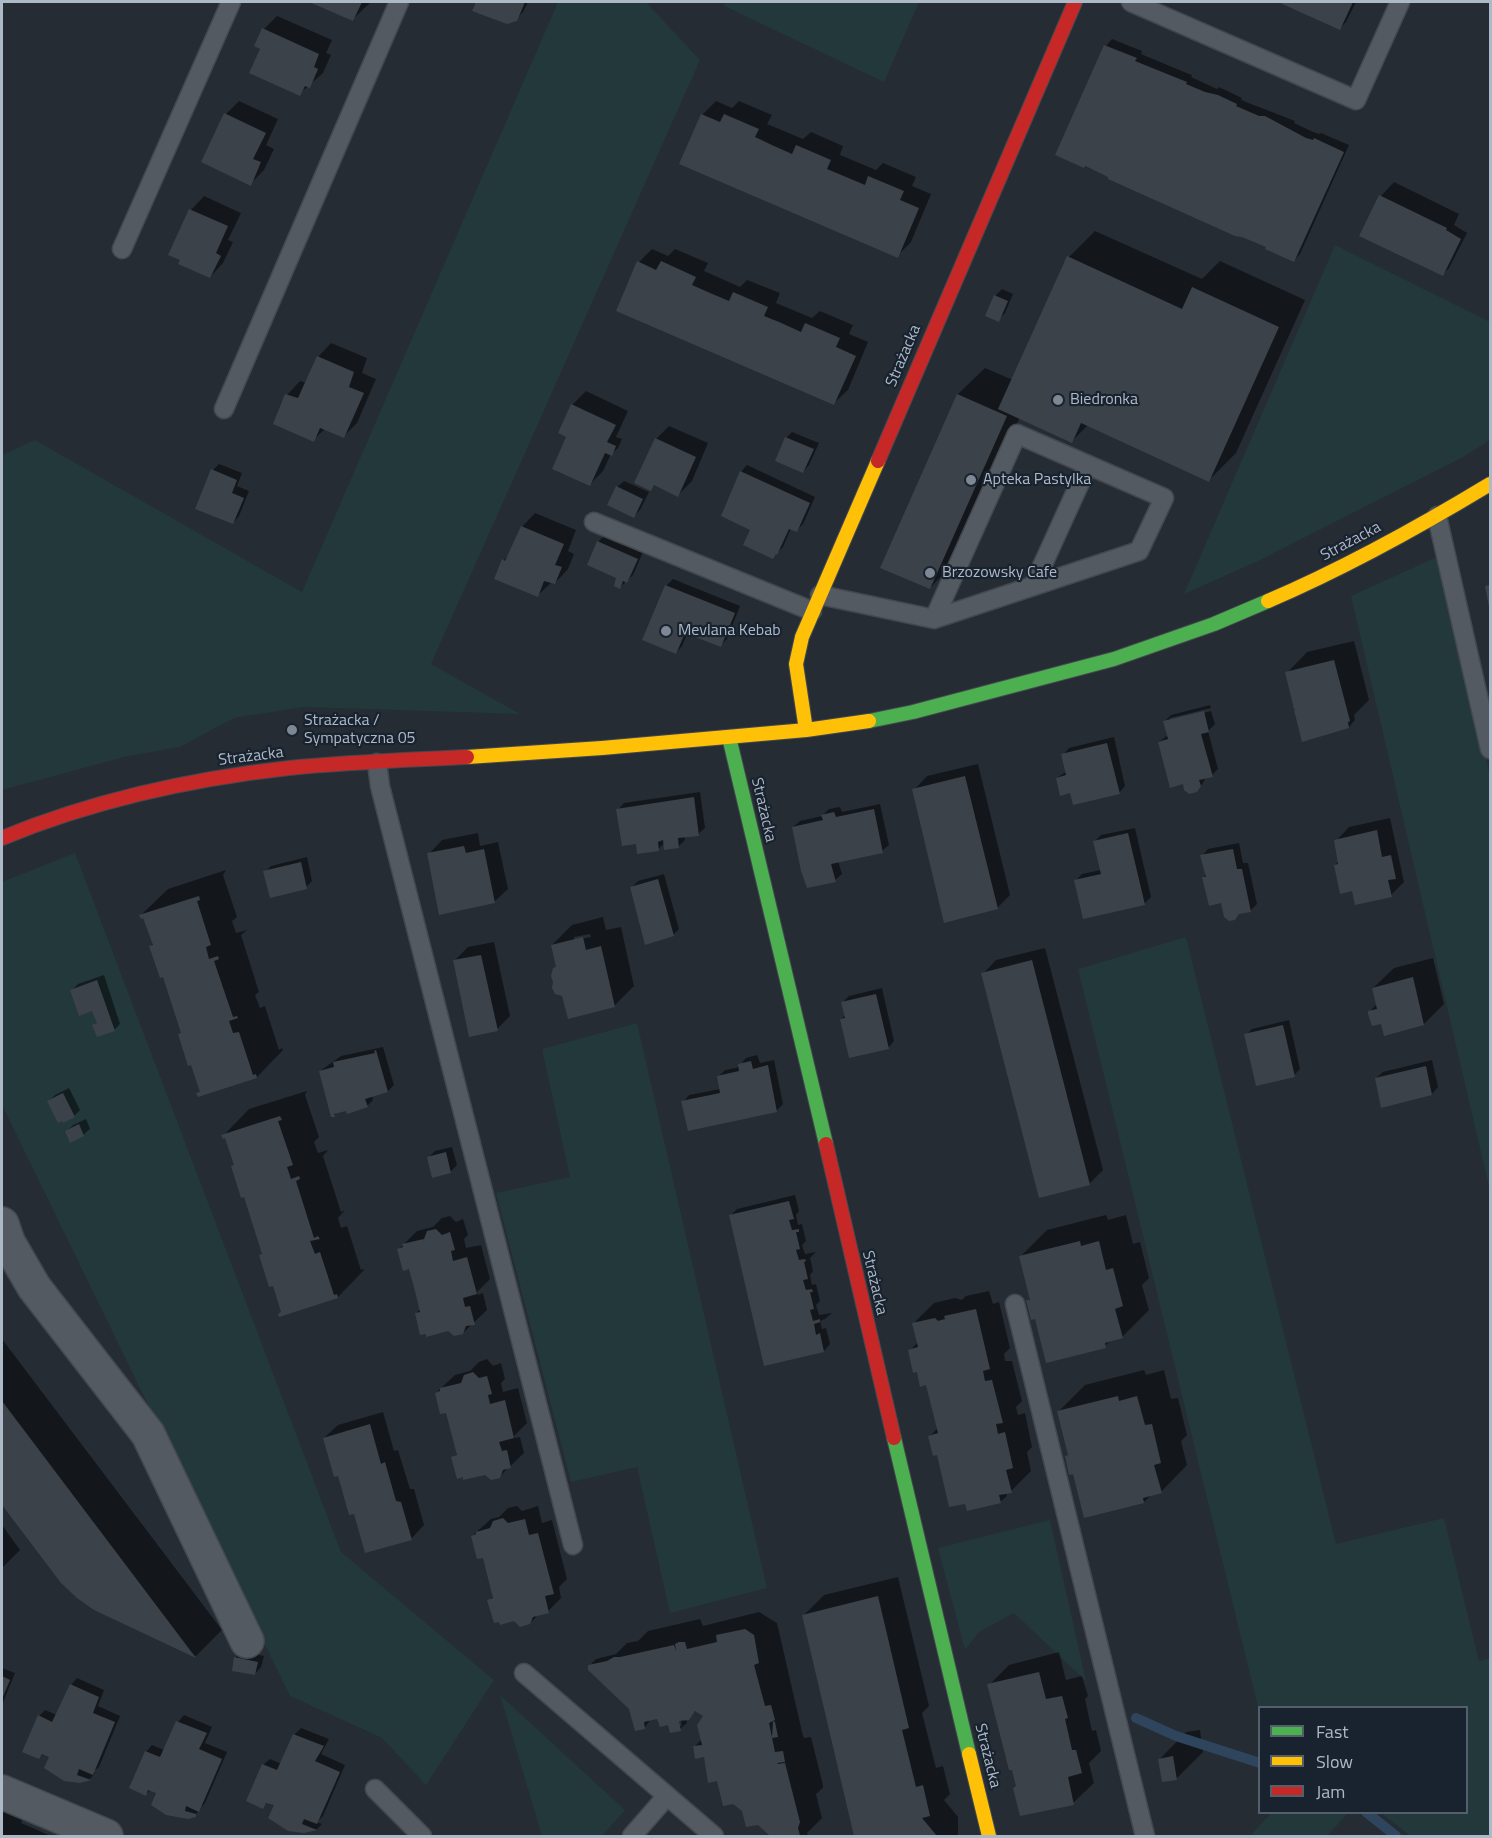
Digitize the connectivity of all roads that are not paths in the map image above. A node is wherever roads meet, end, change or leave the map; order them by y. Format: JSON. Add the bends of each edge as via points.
{"nodes":[{"id":1,"x":231,"y":2,"type":"edge"},
{"id":2,"x":399,"y":2,"type":"edge"},
{"id":3,"x":1075,"y":2,"type":"edge"},
{"id":4,"x":1131,"y":2,"type":"edge"},
{"id":5,"x":1400,"y":2,"type":"edge"},
{"id":6,"x":122,"y":249,"type":"dead end"},
{"id":7,"x":224,"y":410,"type":"dead end"},
{"id":8,"x":1088,"y":465,"type":"junction"},
{"id":9,"x":1491,"y":484,"type":"edge"},
{"id":10,"x":1437,"y":516,"type":"junction"},
{"id":11,"x":594,"y":522,"type":"dead end"},
{"id":12,"x":1033,"y":586,"type":"junction"},
{"id":13,"x":816,"y":603,"type":"junction"},
{"id":14,"x":934,"y":619,"type":"junction"},
{"id":15,"x":806,"y":730,"type":"junction"},
{"id":16,"x":729,"y":737,"type":"junction"},
{"id":17,"x":1491,"y":749,"type":"edge"},
{"id":18,"x":377,"y":763,"type":"junction"},
{"id":19,"x":2,"y":838,"type":"edge"},
{"id":20,"x":4,"y":1238,"type":"edge"},
{"id":21,"x":1015,"y":1304,"type":"dead end"},
{"id":22,"x":573,"y":1545,"type":"dead end"},
{"id":23,"x":247,"y":1641,"type":"dead end"},
{"id":24,"x":524,"y":1673,"type":"dead end"},
{"id":25,"x":375,"y":1789,"type":"dead end"},
{"id":26,"x":2,"y":1791,"type":"edge"},
{"id":27,"x":667,"y":1796,"type":"junction"},
{"id":28,"x":106,"y":1836,"type":"edge"},
{"id":29,"x":422,"y":1836,"type":"edge"},
{"id":30,"x":632,"y":1836,"type":"edge"},
{"id":31,"x":714,"y":1836,"type":"edge"},
{"id":32,"x":989,"y":1836,"type":"edge"},
{"id":33,"x":1145,"y":1836,"type":"edge"}],
"edges":[{"from":1,"to":6,"type":"lane"},
{"from":2,"to":7,"type":"lane"},
{"from":3,"to":13,"type":"street","name":"Strażacka"},
{"from":4,"to":5,"type":"lane","via":[[1356,100]]},
{"from":8,"to":12,"type":"lane"},
{"from":8,"to":12,"type":"lane","via":[[1164,498],[1138,550]]},
{"from":8,"to":14,"type":"lane","via":[[1017,434]]},
{"from":9,"to":10,"type":"street","name":"Strażacka"},
{"from":10,"to":15,"type":"street","name":"Strażacka","via":[[1305,585],[1214,624],[1114,659],[913,712]]},
{"from":10,"to":17,"type":"lane"},
{"from":11,"to":13,"type":"lane"},
{"from":12,"to":14,"type":"lane"},
{"from":13,"to":14,"type":"lane"},
{"from":13,"to":15,"type":"street","name":"Strażacka","via":[[796,664]]},
{"from":15,"to":16,"type":"street","name":"Strażacka"},
{"from":16,"to":18,"type":"street","name":"Strażacka"},
{"from":16,"to":32,"type":"street","name":"Strażacka"},
{"from":18,"to":19,"type":"street","name":"Strażacka","via":[[291,768],[185,783],[59,816]]},
{"from":18,"to":22,"type":"lane"},
{"from":20,"to":23,"type":"street","via":[[34,1287],[148,1434]]},
{"from":21,"to":33,"type":"lane"},
{"from":24,"to":27,"type":"lane"},
{"from":25,"to":29,"type":"lane"},
{"from":26,"to":28,"type":"street"},
{"from":27,"to":30,"type":"lane"},
{"from":27,"to":31,"type":"lane"}]}
